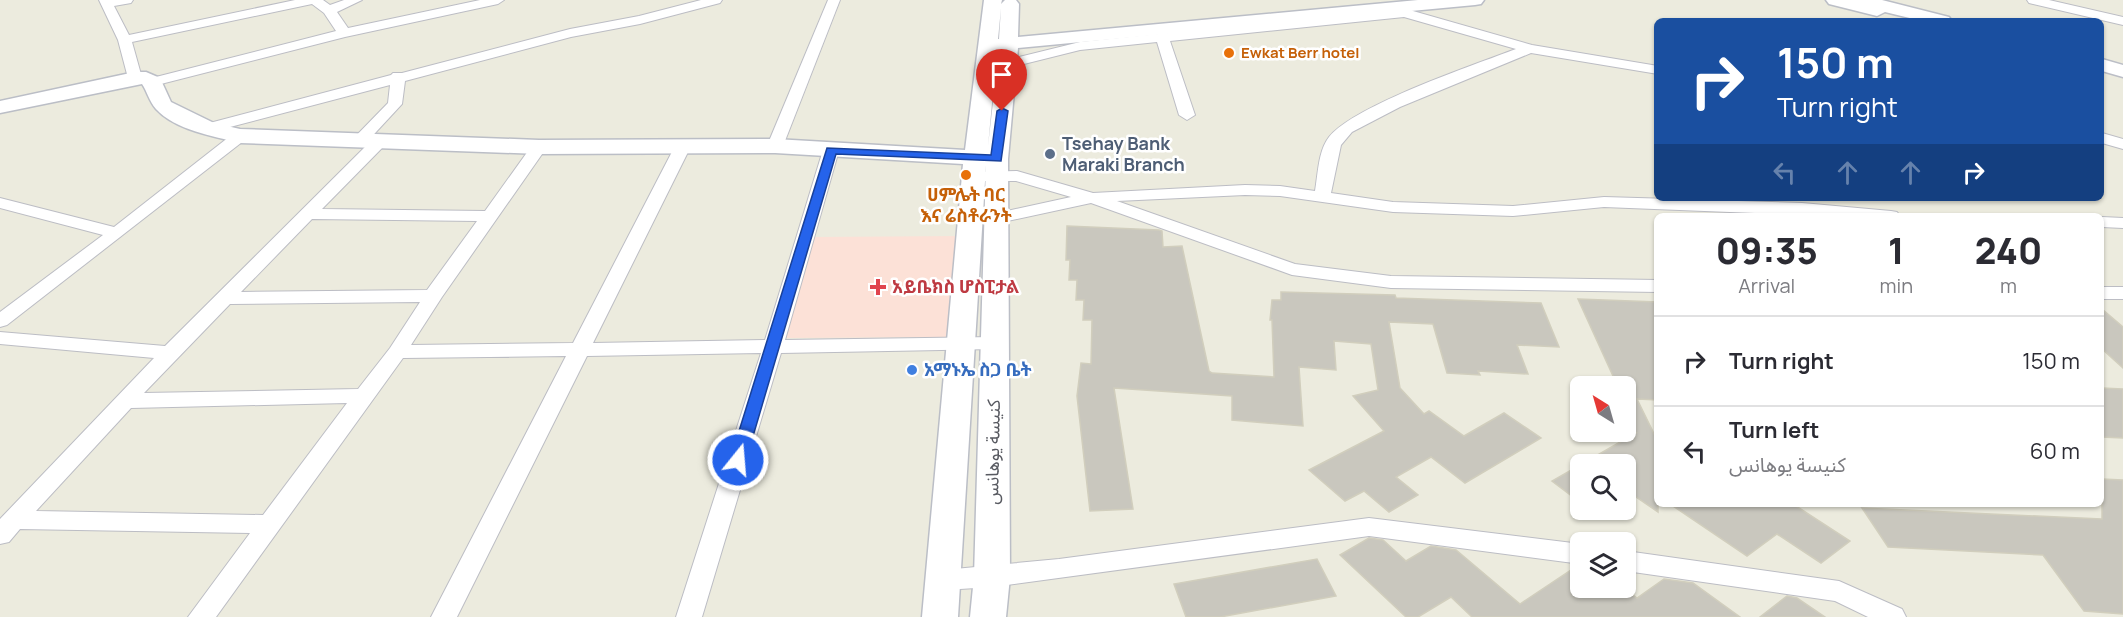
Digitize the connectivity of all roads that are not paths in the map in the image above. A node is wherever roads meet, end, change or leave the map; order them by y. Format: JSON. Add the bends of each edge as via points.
{"nodes":[{"id":1,"x":127,"y":0,"type":"edge"},
{"id":2,"x":314,"y":0,"type":"edge"},
{"id":3,"x":356,"y":0,"type":"edge"},
{"id":4,"x":498,"y":0,"type":"edge"},
{"id":5,"x":716,"y":0,"type":"edge"},
{"id":6,"x":834,"y":0,"type":"edge"},
{"id":7,"x":1475,"y":0,"type":"edge"},
{"id":8,"x":1835,"y":0,"type":"edge"},
{"id":9,"x":1861,"y":0,"type":"edge"},
{"id":10,"x":2032,"y":0,"type":"edge"},
{"id":11,"x":105,"y":2,"type":"edge"},
{"id":12,"x":1398,"y":7,"type":"edge"},
{"id":13,"x":329,"y":10,"type":"junction"},
{"id":14,"x":1904,"y":18,"type":"edge"},
{"id":15,"x":1931,"y":18,"type":"edge"},
{"id":16,"x":2123,"y":21,"type":"edge"},
{"id":17,"x":1008,"y":28,"type":"edge"},
{"id":18,"x":1074,"y":31,"type":"junction"},
{"id":19,"x":344,"y":33,"type":"junction"},
{"id":20,"x":1162,"y":37,"type":"junction"},
{"id":21,"x":125,"y":40,"type":"junction"},
{"id":22,"x":1530,"y":49,"type":"junction"},
{"id":23,"x":2104,"y":66,"type":"edge"},
{"id":24,"x":1654,"y":69,"type":"edge"},
{"id":25,"x":2123,"y":71,"type":"edge"},
{"id":26,"x":2104,"y":73,"type":"edge"},
{"id":27,"x":398,"y":76,"type":"junction"},
{"id":28,"x":2123,"y":78,"type":"edge"},
{"id":29,"x":144,"y":80,"type":"junction"},
{"id":30,"x":0,"y":107,"type":"edge"},
{"id":31,"x":1187,"y":115,"type":"dead end"},
{"id":32,"x":207,"y":128,"type":"junction"},
{"id":33,"x":240,"y":136,"type":"junction"},
{"id":34,"x":2104,"y":139,"type":"edge"},
{"id":35,"x":369,"y":142,"type":"junction"},
{"id":36,"x":2123,"y":144,"type":"edge"},
{"id":37,"x":683,"y":146,"type":"junction"},
{"id":38,"x":775,"y":146,"type":"junction"},
{"id":39,"x":539,"y":147,"type":"junction"},
{"id":40,"x":831,"y":150,"type":"junction"},
{"id":41,"x":985,"y":167,"type":"junction"},
{"id":42,"x":1092,"y":198,"type":"junction"},
{"id":43,"x":1322,"y":198,"type":"junction"},
{"id":44,"x":0,"y":203,"type":"edge"},
{"id":45,"x":1858,"y":213,"type":"edge"},
{"id":46,"x":306,"y":214,"type":"junction"},
{"id":47,"x":490,"y":216,"type":"junction"},
{"id":48,"x":970,"y":218,"type":"junction"},
{"id":49,"x":998,"y":218,"type":"junction"},
{"id":50,"x":2104,"y":222,"type":"edge"},
{"id":51,"x":2123,"y":223,"type":"edge"},
{"id":52,"x":117,"y":233,"type":"junction"},
{"id":53,"x":1654,"y":286,"type":"edge"},
{"id":54,"x":2104,"y":293,"type":"edge"},
{"id":55,"x":2123,"y":293,"type":"edge"},
{"id":56,"x":433,"y":296,"type":"junction"},
{"id":57,"x":226,"y":298,"type":"junction"},
{"id":58,"x":0,"y":321,"type":"edge"},
{"id":59,"x":0,"y":339,"type":"edge"},
{"id":60,"x":995,"y":343,"type":"junction"},
{"id":61,"x":962,"y":344,"type":"junction"},
{"id":62,"x":773,"y":347,"type":"junction"},
{"id":63,"x":582,"y":348,"type":"junction"},
{"id":64,"x":397,"y":352,"type":"junction"},
{"id":65,"x":170,"y":353,"type":"junction"},
{"id":66,"x":364,"y":396,"type":"junction"},
{"id":67,"x":128,"y":401,"type":"junction"},
{"id":68,"x":993,"y":452,"type":"junction"},
{"id":69,"x":952,"y":453,"type":"junction"},
{"id":70,"x":268,"y":524,"type":"junction"},
{"id":71,"x":7,"y":528,"type":"edge"},
{"id":72,"x":1570,"y":553,"type":"edge"},
{"id":73,"x":1636,"y":562,"type":"edge"},
{"id":74,"x":992,"y":578,"type":"junction"},
{"id":75,"x":944,"y":580,"type":"junction"},
{"id":76,"x":201,"y":617,"type":"edge"},
{"id":77,"x":444,"y":617,"type":"edge"},
{"id":78,"x":689,"y":617,"type":"edge"},
{"id":79,"x":940,"y":617,"type":"edge"},
{"id":80,"x":988,"y":617,"type":"edge"},
{"id":81,"x":1893,"y":617,"type":"edge"}],
"edges":[{"from":1,"to":11,"type":"street"},
{"from":2,"to":13,"type":"street"},
{"from":2,"to":21,"type":"street"},
{"from":3,"to":13,"type":"street"},
{"from":4,"to":19,"type":"street"},
{"from":5,"to":27,"type":"street"},
{"from":6,"to":38,"type":"street"},
{"from":7,"to":12,"type":"street"},
{"from":8,"to":14,"type":"street"},
{"from":9,"to":15,"type":"street"},
{"from":10,"to":16,"type":"street"},
{"from":11,"to":21,"type":"street"},
{"from":12,"to":17,"type":"street"},
{"from":12,"to":18,"type":"street","via":[[1370,3]]},
{"from":12,"to":20,"type":"street"},
{"from":12,"to":22,"type":"street"},
{"from":13,"to":19,"type":"street"},
{"from":17,"to":18,"type":"street"},
{"from":17,"to":18,"type":"street"},
{"from":17,"to":20,"type":"street","via":[[1080,46]]},
{"from":17,"to":41,"type":"street","name":"كنيسة يوهانس"},
{"from":19,"to":29,"type":"street"},
{"from":20,"to":31,"type":"street"},
{"from":21,"to":29,"type":"street"},
{"from":22,"to":24,"type":"street"},
{"from":22,"to":43,"type":"street","via":[[1349,126],[1334,141]]},
{"from":23,"to":25,"type":"street"},
{"from":26,"to":28,"type":"street"},
{"from":27,"to":32,"type":"street"},
{"from":27,"to":35,"type":"street","via":[[395,105]]},
{"from":29,"to":30,"type":"street"},
{"from":29,"to":32,"type":"street","via":[[164,106]]},
{"from":32,"to":33,"type":"street"},
{"from":33,"to":35,"type":"street"},
{"from":33,"to":52,"type":"street"},
{"from":34,"to":36,"type":"street"},
{"from":35,"to":39,"type":"street"},
{"from":35,"to":46,"type":"street"},
{"from":37,"to":38,"type":"street"},
{"from":37,"to":39,"type":"street"},
{"from":37,"to":63,"type":"street"},
{"from":38,"to":40,"type":"street"},
{"from":39,"to":47,"type":"street"},
{"from":40,"to":41,"type":"street"},
{"from":40,"to":62,"type":"street"},
{"from":41,"to":42,"type":"street"},
{"from":41,"to":48,"type":"street"},
{"from":41,"to":49,"type":"street","name":"كنيسة يوهانس"},
{"from":42,"to":43,"type":"street","via":[[1245,190]]},
{"from":42,"to":49,"type":"street"},
{"from":42,"to":53,"type":"street","via":[[1292,269],[1391,282]]},
{"from":43,"to":45,"type":"street","via":[[1393,207],[1513,212],[1604,202]]},
{"from":44,"to":52,"type":"street"},
{"from":46,"to":47,"type":"street"},
{"from":46,"to":57,"type":"street"},
{"from":47,"to":56,"type":"street"},
{"from":48,"to":49,"type":"street"},
{"from":48,"to":61,"type":"street"},
{"from":49,"to":60,"type":"street","name":"كنيسة يوهانس"},
{"from":50,"to":51,"type":"street"},
{"from":52,"to":58,"type":"street"},
{"from":54,"to":55,"type":"street"},
{"from":56,"to":57,"type":"street"},
{"from":56,"to":64,"type":"street"},
{"from":57,"to":65,"type":"street"},
{"from":59,"to":65,"type":"street"},
{"from":60,"to":61,"type":"street"},
{"from":60,"to":68,"type":"street","name":"كنيسة يوهانس"},
{"from":61,"to":62,"type":"street"},
{"from":61,"to":69,"type":"street"},
{"from":62,"to":63,"type":"street"},
{"from":62,"to":78,"type":"street"},
{"from":63,"to":64,"type":"street"},
{"from":63,"to":77,"type":"street"},
{"from":64,"to":66,"type":"street"},
{"from":65,"to":67,"type":"street"},
{"from":66,"to":67,"type":"street"},
{"from":66,"to":70,"type":"street"},
{"from":67,"to":71,"type":"street"},
{"from":68,"to":69,"type":"street"},
{"from":68,"to":74,"type":"street","name":"كنيسة يوهانس"},
{"from":69,"to":75,"type":"street"},
{"from":70,"to":71,"type":"street"},
{"from":70,"to":76,"type":"street"},
{"from":72,"to":74,"type":"street","via":[[1368,527]]},
{"from":73,"to":81,"type":"street","via":[[1839,591]]},
{"from":74,"to":75,"type":"street"},
{"from":74,"to":80,"type":"street","name":"كنيسة يوهانس"},
{"from":75,"to":79,"type":"street"}]}
